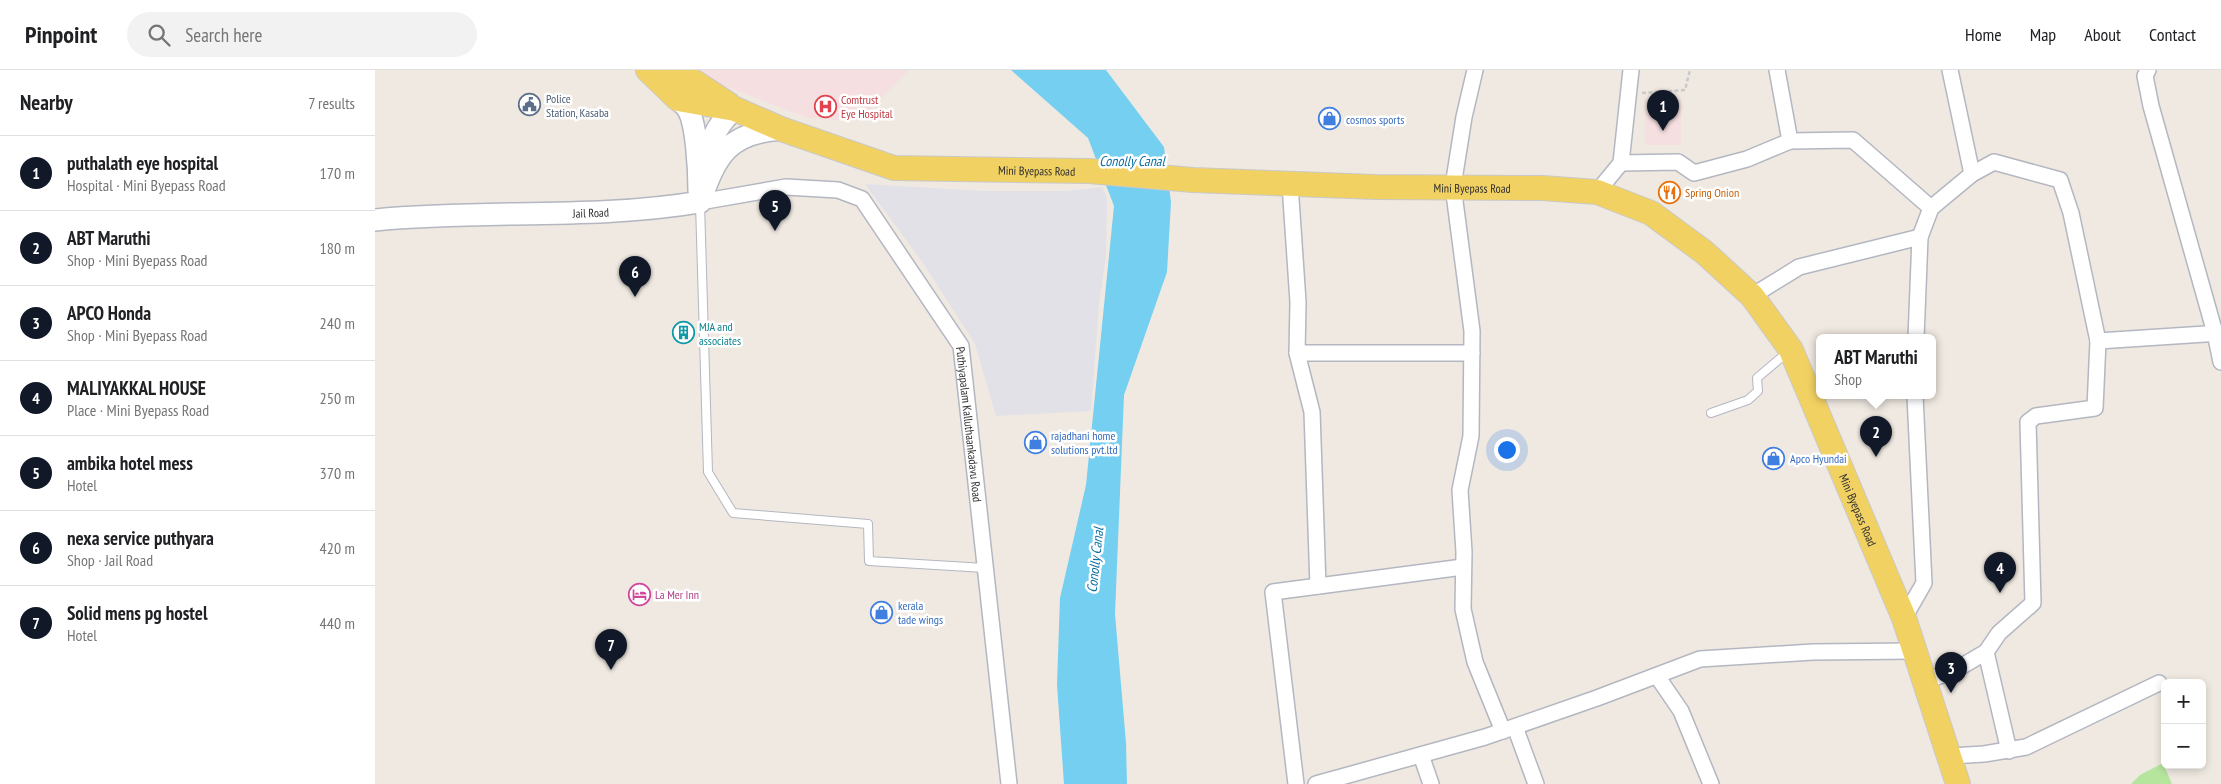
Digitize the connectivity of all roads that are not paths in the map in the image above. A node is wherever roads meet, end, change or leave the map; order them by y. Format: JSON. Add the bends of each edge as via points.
{"nodes":[{"id":1,"x":648,"y":70,"type":"edge"},
{"id":2,"x":676,"y":70,"type":"edge"},
{"id":3,"x":1475,"y":70,"type":"edge"},
{"id":4,"x":1631,"y":70,"type":"edge"},
{"id":5,"x":1777,"y":70,"type":"edge"},
{"id":6,"x":1950,"y":70,"type":"edge"},
{"id":7,"x":2148,"y":70,"type":"edge"},
{"id":8,"x":678,"y":99,"type":"junction"},
{"id":9,"x":735,"y":109,"type":"junction"},
{"id":10,"x":781,"y":129,"type":"junction"},
{"id":11,"x":1790,"y":140,"type":"junction"},
{"id":12,"x":1621,"y":163,"type":"junction"},
{"id":13,"x":1972,"y":174,"type":"junction"},
{"id":14,"x":1290,"y":184,"type":"junction"},
{"id":15,"x":1453,"y":186,"type":"junction"},
{"id":16,"x":1597,"y":192,"type":"junction"},
{"id":17,"x":700,"y":202,"type":"junction"},
{"id":18,"x":1931,"y":208,"type":"junction"},
{"id":19,"x":375,"y":220,"type":"edge"},
{"id":20,"x":1920,"y":237,"type":"junction"},
{"id":21,"x":1752,"y":296,"type":"junction"},
{"id":22,"x":2218,"y":333,"type":"edge"},
{"id":23,"x":1916,"y":334,"type":"edge"},
{"id":24,"x":2098,"y":341,"type":"junction"},
{"id":25,"x":1791,"y":350,"type":"junction"},
{"id":26,"x":1297,"y":353,"type":"junction"},
{"id":27,"x":1472,"y":353,"type":"junction"},
{"id":28,"x":2221,"y":362,"type":"edge"},
{"id":29,"x":1915,"y":399,"type":"edge"},
{"id":30,"x":1711,"y":413,"type":"dead end"},
{"id":31,"x":1463,"y":567,"type":"junction"},
{"id":32,"x":985,"y":568,"type":"junction"},
{"id":33,"x":1318,"y":586,"type":"junction"},
{"id":34,"x":1904,"y":618,"type":"junction"},
{"id":35,"x":1915,"y":651,"type":"junction"},
{"id":36,"x":1985,"y":652,"type":"junction"},
{"id":37,"x":1657,"y":676,"type":"junction"},
{"id":38,"x":1924,"y":681,"type":"junction"},
{"id":39,"x":2159,"y":683,"type":"dead end"},
{"id":40,"x":1509,"y":729,"type":"junction"},
{"id":41,"x":2009,"y":751,"type":"junction"},
{"id":42,"x":1421,"y":755,"type":"junction"},
{"id":43,"x":1951,"y":756,"type":"junction"},
{"id":44,"x":1009,"y":784,"type":"edge"},
{"id":45,"x":1296,"y":784,"type":"edge"},
{"id":46,"x":1316,"y":784,"type":"edge"},
{"id":47,"x":1431,"y":784,"type":"edge"},
{"id":48,"x":1536,"y":784,"type":"edge"},
{"id":49,"x":1711,"y":784,"type":"edge"},
{"id":50,"x":1959,"y":784,"type":"edge"}],
"edges":[{"from":1,"to":8,"type":"main road"},
{"from":2,"to":9,"type":"main road"},
{"from":3,"to":15,"type":"street"},
{"from":4,"to":12,"type":"street"},
{"from":5,"to":11,"type":"street"},
{"from":6,"to":13,"type":"street"},
{"from":7,"to":22,"type":"street","via":[[2145,76],[2151,106]]},
{"from":8,"to":9,"type":"main road","name":"Mini Byepass Road"},
{"from":8,"to":17,"type":"street","via":[[688,109],[691,121],[698,158]]},
{"from":9,"to":10,"type":"main road","name":"Mini Byepass Road"},
{"from":9,"to":17,"type":"street","via":[[722,119],[714,132]]},
{"from":10,"to":14,"type":"main road","name":"Mini Byepass Road","via":[[894,168],[1089,171]]},
{"from":10,"to":17,"type":"street","via":[[745,136],[730,145],[710,172]]},
{"from":11,"to":12,"type":"street","via":[[1747,159],[1694,173],[1678,162]]},
{"from":11,"to":18,"type":"street","via":[[1853,140]]},
{"from":12,"to":16,"type":"street"},
{"from":13,"to":18,"type":"street"},
{"from":13,"to":24,"type":"street","via":[[1994,162],[2060,180],[2071,213]]},
{"from":14,"to":15,"type":"main road","name":"Mini Byepass Road"},
{"from":14,"to":26,"type":"street","via":[[1298,302]]},
{"from":15,"to":16,"type":"main road","name":"Mini Byepass Road"},
{"from":15,"to":27,"type":"street"},
{"from":16,"to":21,"type":"main road","name":"Mini Byepass Road","via":[[1651,213],[1704,252]]},
{"from":17,"to":19,"type":"street","name":"Jail Road","via":[[564,214]]},
{"from":17,"to":32,"type":"street","name":"Puthiyapalam Kalluthaankadavu Road","via":[[786,187],[838,190],[863,198],[961,346]]},
{"from":17,"to":32,"type":"lane","via":[[708,472],[733,513],[868,524],[869,561]]},
{"from":18,"to":20,"type":"street"},
{"from":20,"to":21,"type":"street","via":[[1799,267]]},
{"from":20,"to":23,"type":"street"},
{"from":21,"to":25,"type":"main road","name":"Mini Byepass Road"},
{"from":22,"to":24,"type":"street"},
{"from":22,"to":28,"type":"street"},
{"from":24,"to":36,"type":"street","via":[[2095,408],[2036,416],[2028,422],[2033,603],[1999,633]]},
{"from":25,"to":30,"type":"lane","via":[[1757,378],[1758,392],[1748,400]]},
{"from":25,"to":34,"type":"main road","name":"Mini Byepass Road"},
{"from":26,"to":27,"type":"street"},
{"from":26,"to":33,"type":"street","via":[[1313,412]]},
{"from":27,"to":31,"type":"street","via":[[1471,436],[1460,490]]},
{"from":29,"to":34,"type":"street","via":[[1923,584]]},
{"from":31,"to":33,"type":"street"},
{"from":31,"to":40,"type":"street","via":[[1463,609],[1475,662]]},
{"from":32,"to":44,"type":"street","name":"Puthiyapalam Kalluthaankadavu Road"},
{"from":33,"to":45,"type":"street","via":[[1273,592]]},
{"from":34,"to":35,"type":"main road","name":"Mini Byepass Road"},
{"from":35,"to":37,"type":"street","via":[[1813,652],[1700,659]]},
{"from":35,"to":38,"type":"main road","name":"Mini Byepass Road"},
{"from":36,"to":38,"type":"street","via":[[1952,672]]},
{"from":36,"to":41,"type":"street"},
{"from":37,"to":40,"type":"street"},
{"from":37,"to":49,"type":"street","via":[[1681,711]]},
{"from":38,"to":43,"type":"main road","name":"Mini Byepass Road"},
{"from":39,"to":41,"type":"street","via":[[2026,747]]},
{"from":40,"to":42,"type":"street"},
{"from":40,"to":48,"type":"street"},
{"from":41,"to":43,"type":"street"},
{"from":42,"to":46,"type":"street"},
{"from":42,"to":47,"type":"street"},
{"from":43,"to":50,"type":"main road","name":"Mini Byepass Road"}]}
